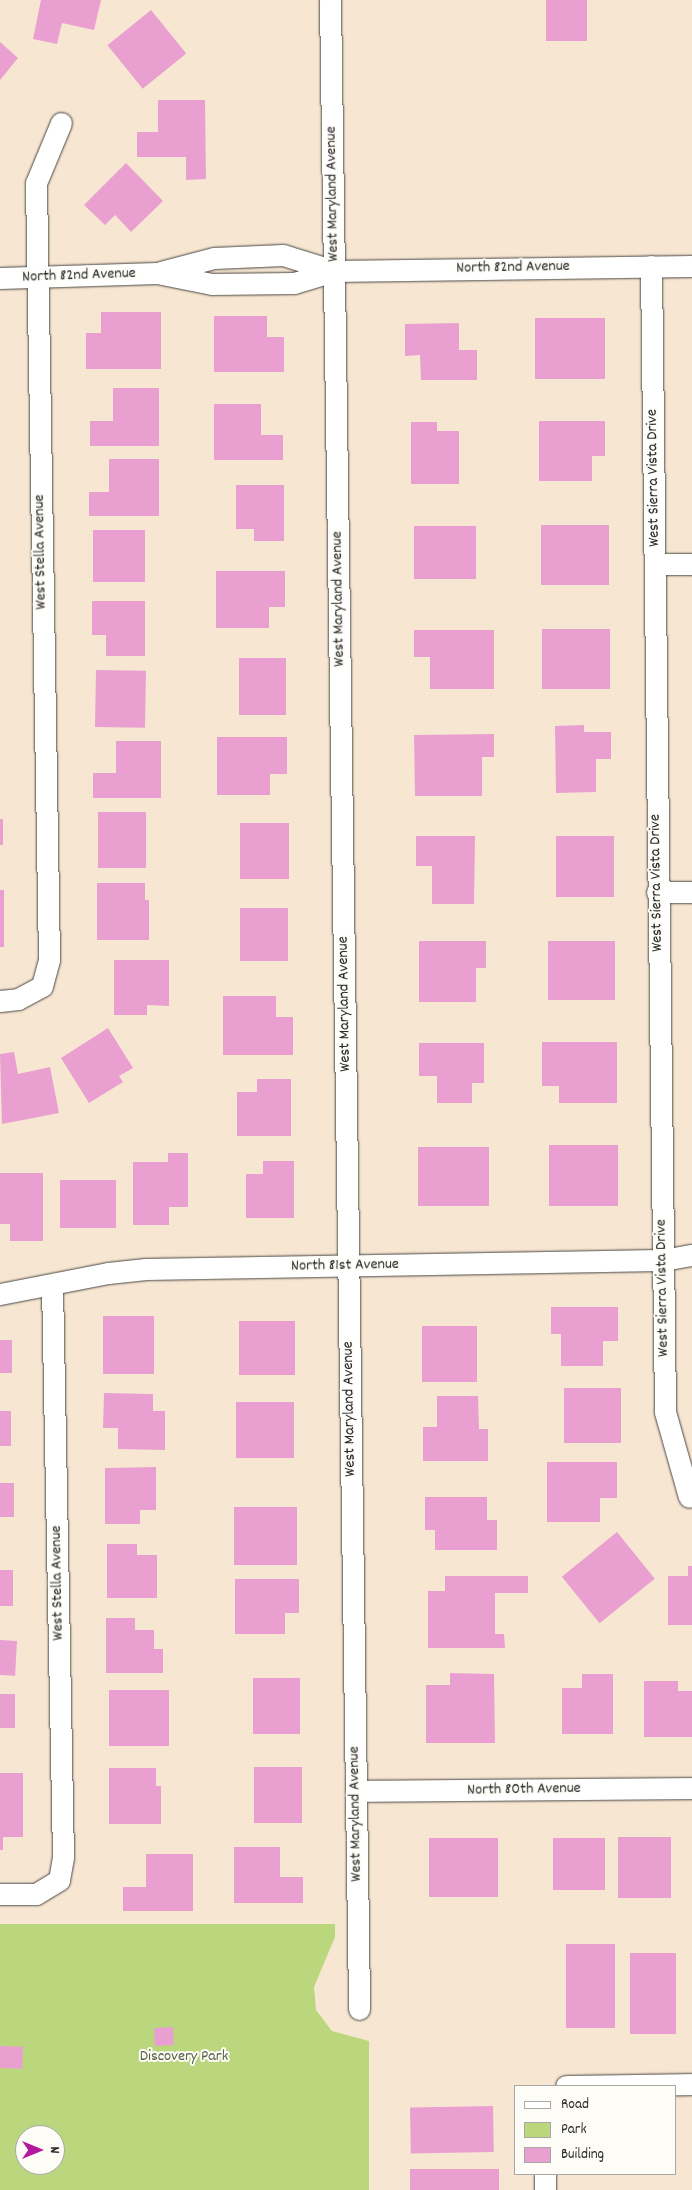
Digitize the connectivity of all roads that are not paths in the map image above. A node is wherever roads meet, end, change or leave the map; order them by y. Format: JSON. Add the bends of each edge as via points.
{"nodes":[{"id":1,"x":330,"y":0,"type":"edge"},
{"id":2,"x":61,"y":123,"type":"dead end"},
{"id":3,"x":651,"y":266,"type":"junction"},
{"id":4,"x":692,"y":266,"type":"edge"},
{"id":5,"x":334,"y":271,"type":"junction"},
{"id":6,"x":158,"y":273,"type":"junction"},
{"id":7,"x":35,"y":277,"type":"junction"},
{"id":8,"x":0,"y":278,"type":"edge"},
{"id":9,"x":655,"y":564,"type":"junction"},
{"id":10,"x":692,"y":564,"type":"edge"},
{"id":11,"x":657,"y":892,"type":"junction"},
{"id":12,"x":692,"y":892,"type":"edge"},
{"id":13,"x":0,"y":1001,"type":"edge"},
{"id":14,"x":692,"y":1255,"type":"edge"},
{"id":15,"x":663,"y":1260,"type":"junction"},
{"id":16,"x":348,"y":1266,"type":"junction"},
{"id":17,"x":52,"y":1286,"type":"junction"},
{"id":18,"x":0,"y":1294,"type":"edge"},
{"id":19,"x":689,"y":1497,"type":"dead end"},
{"id":20,"x":692,"y":1788,"type":"edge"},
{"id":21,"x":356,"y":1791,"type":"junction"},
{"id":22,"x":0,"y":1894,"type":"edge"},
{"id":23,"x":359,"y":2009,"type":"dead end"},
{"id":24,"x":692,"y":2084,"type":"edge"},
{"id":25,"x":629,"y":2085,"type":"edge"},
{"id":26,"x":544,"y":2175,"type":"edge"},
{"id":27,"x":545,"y":2190,"type":"edge"}],
"edges":[{"from":1,"to":5,"type":"street","name":"West Maryland Avenue"},
{"from":2,"to":7,"type":"street","name":"West Stella Avenue","via":[[36,183]]},
{"from":3,"to":4,"type":"street","name":"North 82nd Avenue"},
{"from":3,"to":5,"type":"street","name":"North 82nd Avenue"},
{"from":3,"to":9,"type":"street","name":"West Sierra Vista Drive"},
{"from":5,"to":6,"type":"street","name":"North 82nd Avenue","via":[[294,283],[212,284]]},
{"from":5,"to":6,"type":"street","name":"North 82nd Avenue","via":[[283,255],[214,258]]},
{"from":5,"to":16,"type":"street","name":"West Maryland Avenue"},
{"from":6,"to":7,"type":"street","name":"North 82nd Avenue"},
{"from":7,"to":8,"type":"street","name":"North 82nd Avenue"},
{"from":7,"to":13,"type":"street","name":"West Stella Avenue","via":[[49,960],[42,986],[18,999]]},
{"from":9,"to":10,"type":"street"},
{"from":9,"to":11,"type":"street","name":"West Sierra Vista Drive"},
{"from":11,"to":12,"type":"street"},
{"from":11,"to":15,"type":"street","name":"West Sierra Vista Drive"},
{"from":14,"to":15,"type":"street","name":"North 81st Avenue"},
{"from":15,"to":16,"type":"street","name":"North 81st Avenue"},
{"from":15,"to":19,"type":"street","name":"West Sierra Vista Drive","via":[[665,1412]]},
{"from":16,"to":17,"type":"street","name":"North 81st Avenue","via":[[146,1269],[108,1273]]},
{"from":16,"to":21,"type":"street","name":"West Maryland Avenue"},
{"from":17,"to":18,"type":"street","name":"North 81st Avenue"},
{"from":17,"to":22,"type":"street","name":"West Stella Avenue","via":[[63,1857],[60,1880],[36,1894]]},
{"from":20,"to":21,"type":"street","name":"North 80th Avenue"},
{"from":21,"to":23,"type":"street","name":"West Maryland Avenue"},
{"from":24,"to":25,"type":"street"},
{"from":26,"to":27,"type":"street"}]}
